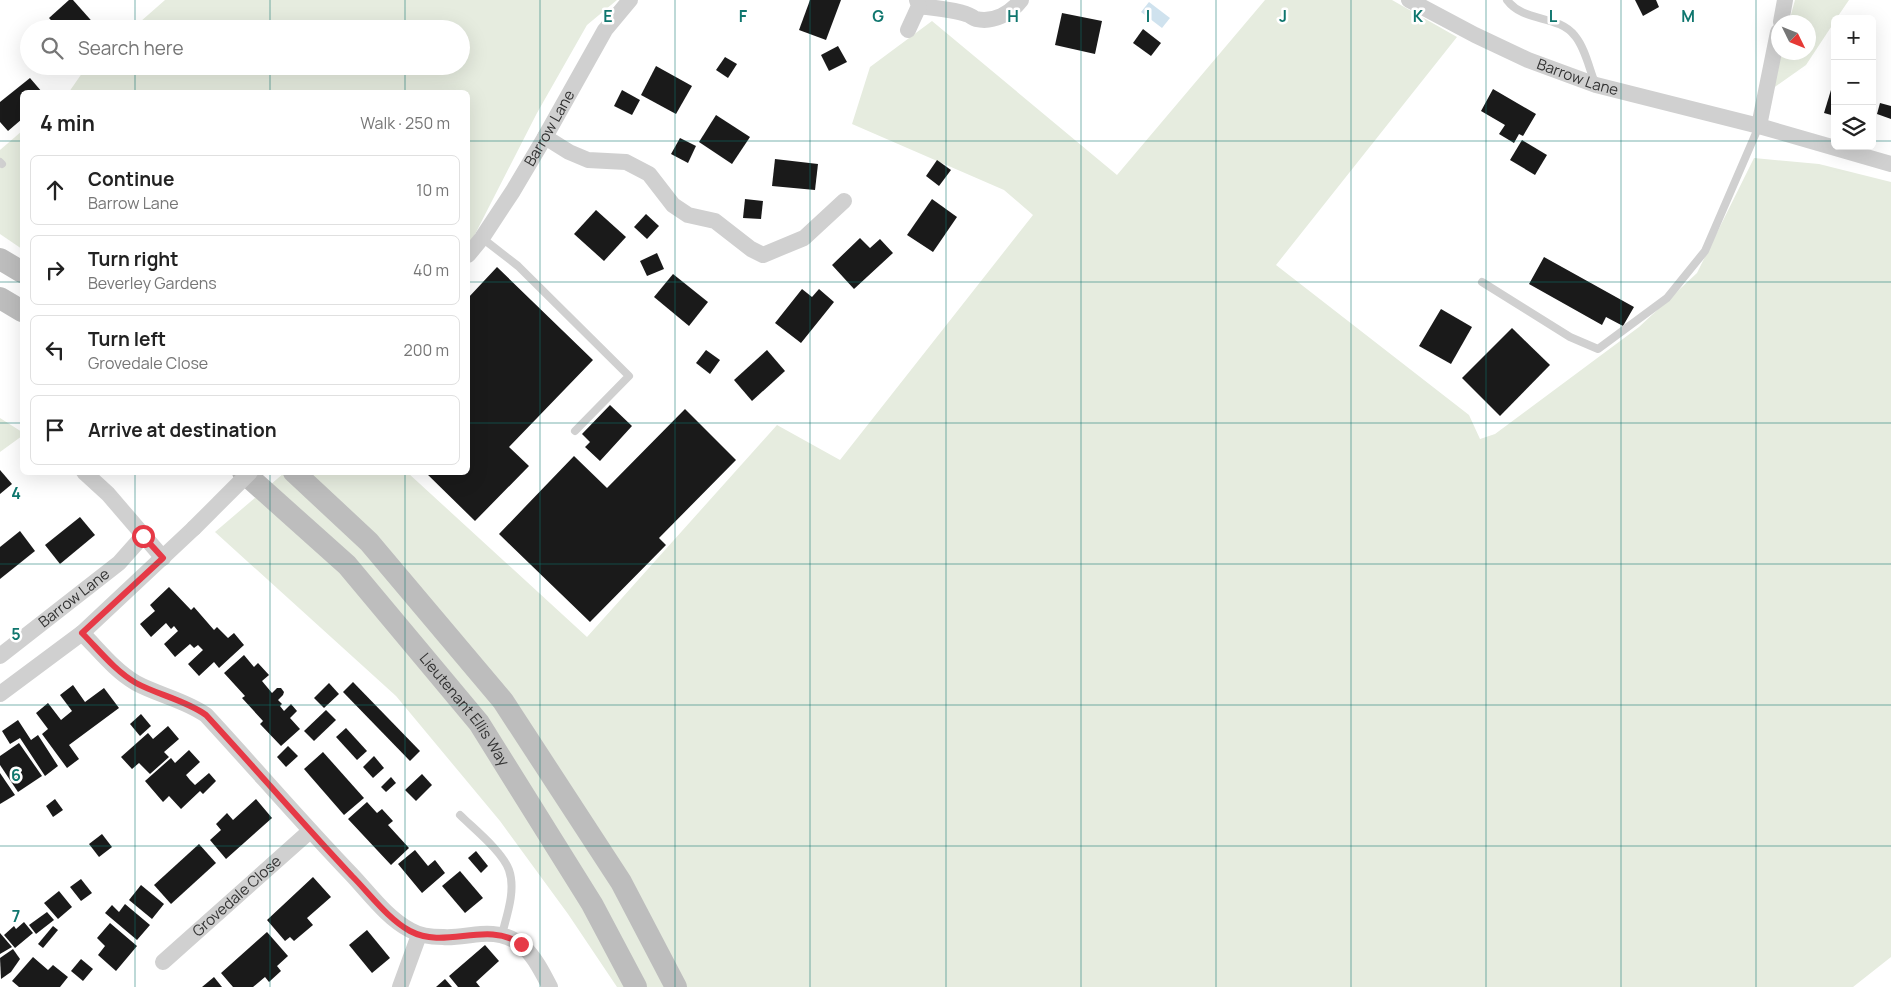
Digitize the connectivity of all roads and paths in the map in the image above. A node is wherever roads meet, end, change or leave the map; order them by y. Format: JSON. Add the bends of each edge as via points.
{"nodes":[{"id":1,"x":630,"y":0,"type":"edge"},
{"id":2,"x":1021,"y":0,"type":"edge"},
{"id":3,"x":1409,"y":0,"type":"edge"},
{"id":4,"x":1508,"y":0,"type":"edge"},
{"id":5,"x":1785,"y":0,"type":"edge"},
{"id":6,"x":918,"y":3,"type":"edge"},
{"id":7,"x":1782,"y":15,"type":"edge"},
{"id":8,"x":908,"y":30,"type":"dead end"},
{"id":9,"x":1772,"y":60,"type":"edge"},
{"id":10,"x":1596,"y":85,"type":"junction"},
{"id":11,"x":1759,"y":126,"type":"junction"},
{"id":12,"x":545,"y":137,"type":"junction"},
{"id":13,"x":1891,"y":164,"type":"edge"},
{"id":14,"x":844,"y":201,"type":"dead end"},
{"id":15,"x":482,"y":238,"type":"junction"},
{"id":16,"x":470,"y":253,"type":"edge"},
{"id":17,"x":0,"y":259,"type":"edge"},
{"id":18,"x":20,"y":271,"type":"edge"},
{"id":19,"x":1482,"y":282,"type":"dead end"},
{"id":20,"x":0,"y":298,"type":"edge"},
{"id":21,"x":20,"y":310,"type":"edge"},
{"id":22,"x":575,"y":431,"type":"dead end"},
{"id":23,"x":87,"y":475,"type":"edge"},
{"id":24,"x":246,"y":475,"type":"edge"},
{"id":25,"x":247,"y":475,"type":"edge"},
{"id":26,"x":297,"y":475,"type":"edge"},
{"id":27,"x":143,"y":536,"type":"junction"},
{"id":28,"x":163,"y":558,"type":"junction"},
{"id":29,"x":82,"y":633,"type":"junction"},
{"id":30,"x":0,"y":656,"type":"edge"},
{"id":31,"x":0,"y":694,"type":"edge"},
{"id":32,"x":460,"y":815,"type":"dead end"},
{"id":33,"x":310,"y":832,"type":"junction"},
{"id":34,"x":502,"y":934,"type":"junction"},
{"id":35,"x":419,"y":935,"type":"junction"},
{"id":36,"x":163,"y":962,"type":"dead end"},
{"id":37,"x":400,"y":987,"type":"edge"},
{"id":38,"x":550,"y":987,"type":"edge"},
{"id":39,"x":636,"y":987,"type":"edge"},
{"id":40,"x":676,"y":987,"type":"edge"}],
"edges":[{"from":1,"to":12,"type":"street","name":"Barrow Lane","via":[[605,30]]},
{"from":2,"to":6,"type":"street","via":[[1012,10],[990,20]]},
{"from":3,"to":10,"type":"street","name":"Barrow Lane","via":[[1528,60]]},
{"from":4,"to":10,"type":"lane","via":[[1522,12],[1550,20],[1574,34]]},
{"from":5,"to":7,"type":"street"},
{"from":6,"to":8,"type":"street"},
{"from":9,"to":11,"type":"street"},
{"from":10,"to":11,"type":"street","name":"Barrow Lane"},
{"from":11,"to":13,"type":"street","name":"Barrow Lane"},
{"from":11,"to":19,"type":"lane","via":[[1705,251],[1667,298],[1598,349],[1570,337]]},
{"from":12,"to":14,"type":"street","via":[[588,160],[626,162],[649,174],[673,205],[688,215],[715,221],[763,255],[804,238]]},
{"from":12,"to":15,"type":"street","name":"Barrow Lane"},
{"from":15,"to":16,"type":"street","name":"Barrow Lane"},
{"from":15,"to":22,"type":"lane","via":[[518,266],[629,376]]},
{"from":17,"to":18,"type":"main road"},
{"from":20,"to":21,"type":"main road"},
{"from":23,"to":27,"type":"street"},
{"from":24,"to":39,"type":"main road","name":"Lieutenant Ellis Way","via":[[346,565],[479,723],[592,904]]},
{"from":25,"to":28,"type":"street","bridge":true},
{"from":26,"to":40,"type":"main road","via":[[369,542],[503,701],[621,882]]},
{"from":27,"to":28,"type":"street"},
{"from":27,"to":30,"type":"street","name":"Barrow Lane","via":[[119,563]]},
{"from":28,"to":29,"type":"street"},
{"from":29,"to":31,"type":"street"},
{"from":29,"to":33,"type":"street","via":[[117,669],[135,682],[206,715]]},
{"from":32,"to":34,"type":"lane","via":[[495,849],[509,870],[510,901]]},
{"from":33,"to":35,"type":"street","via":[[389,913]]},
{"from":33,"to":36,"type":"street","name":"Grovedale Close"},
{"from":34,"to":35,"type":"street"},
{"from":34,"to":38,"type":"street","via":[[529,951]]},
{"from":35,"to":37,"type":"street"}]}
